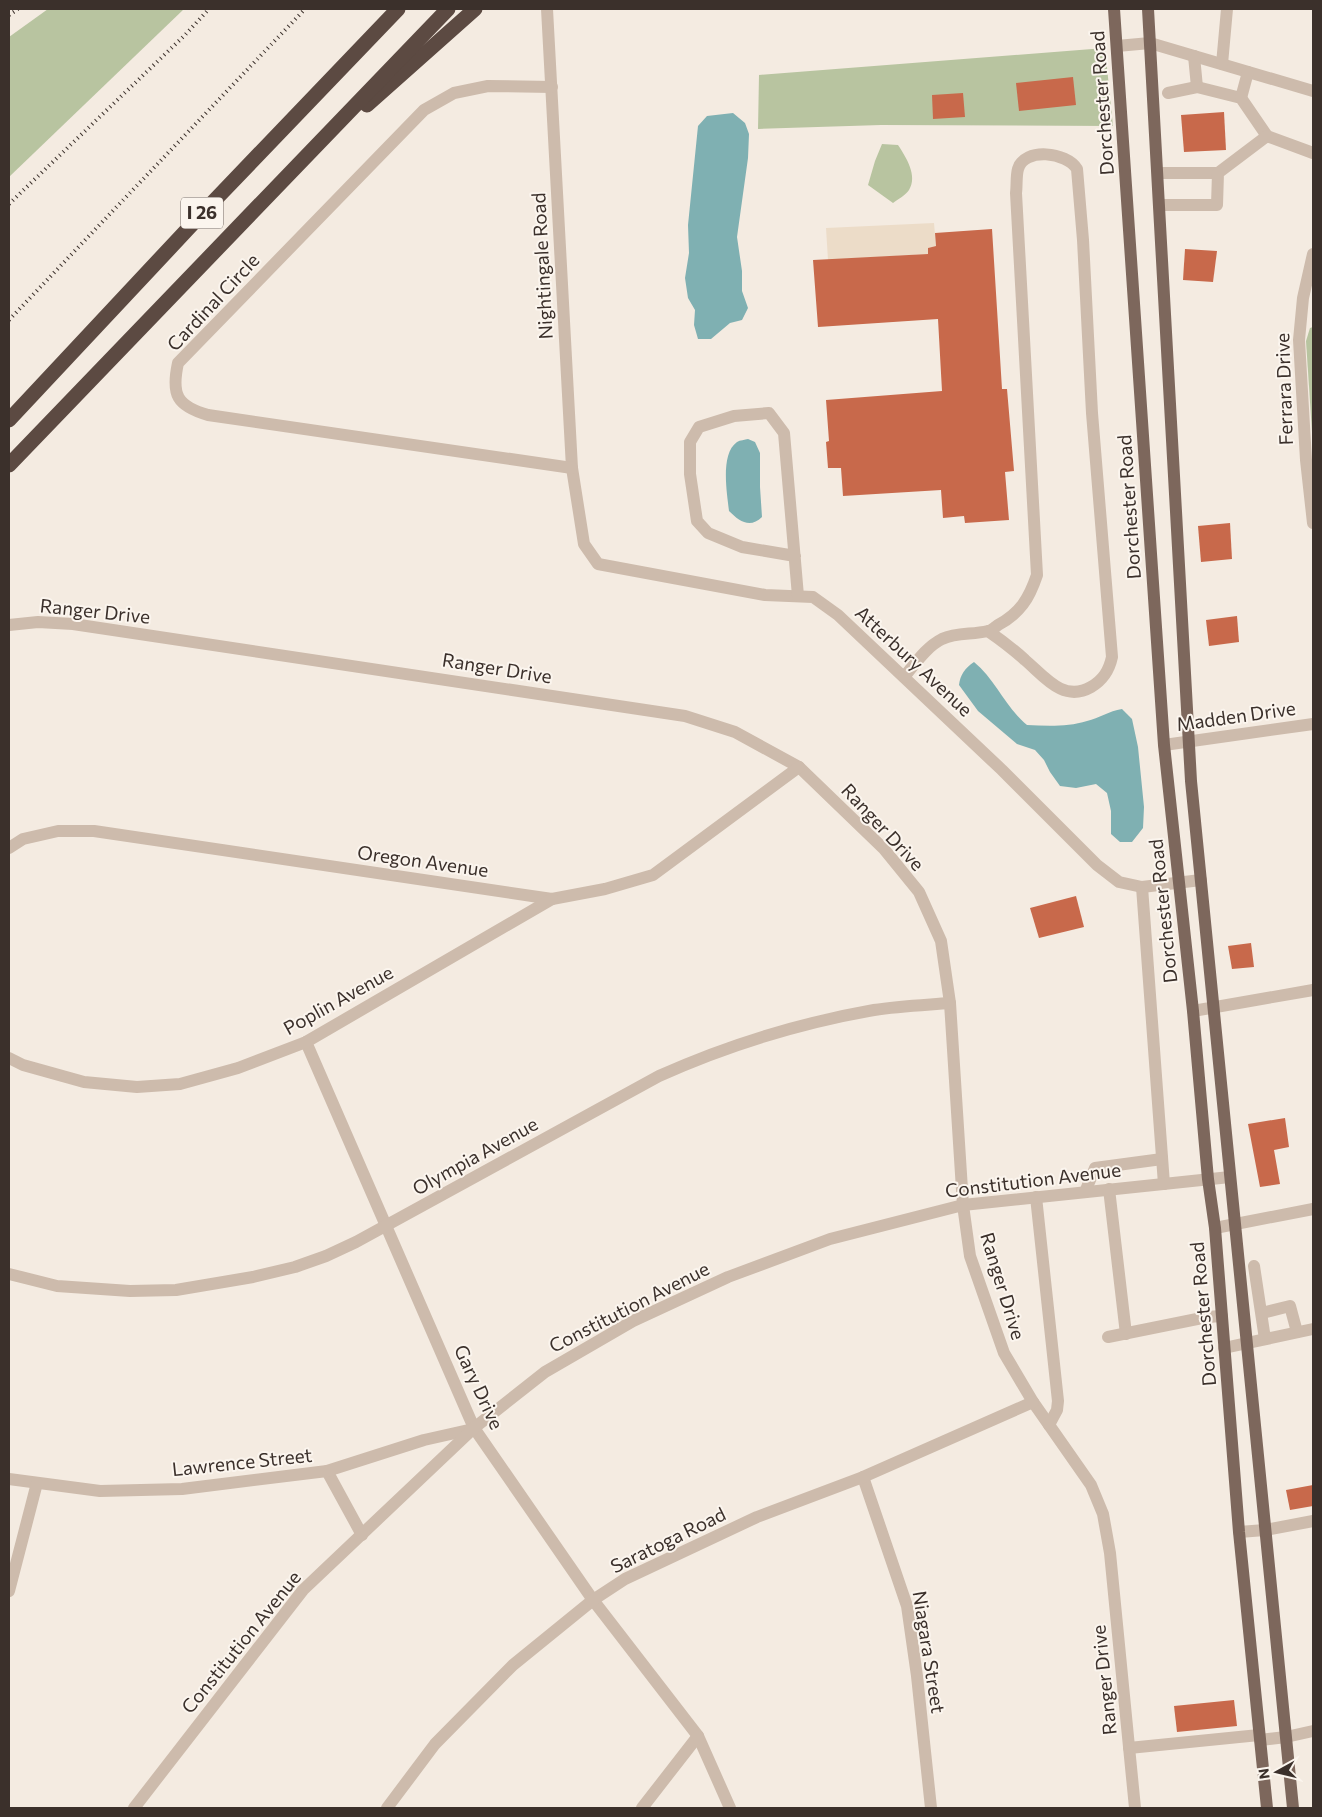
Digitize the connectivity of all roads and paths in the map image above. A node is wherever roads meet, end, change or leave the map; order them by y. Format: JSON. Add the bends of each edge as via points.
{"nodes":[{"id":1,"x":398,"y":9,"type":"edge"},
{"id":2,"x":448,"y":9,"type":"edge"},
{"id":3,"x":475,"y":9,"type":"edge"},
{"id":4,"x":547,"y":9,"type":"edge"},
{"id":5,"x":1114,"y":9,"type":"edge"},
{"id":6,"x":1148,"y":9,"type":"edge"},
{"id":7,"x":1227,"y":9,"type":"edge"},
{"id":8,"x":1150,"y":43,"type":"junction"},
{"id":9,"x":1117,"y":46,"type":"junction"},
{"id":10,"x":1194,"y":56,"type":"junction"},
{"id":11,"x":1222,"y":64,"type":"junction"},
{"id":12,"x":1248,"y":72,"type":"junction"},
{"id":13,"x":1197,"y":87,"type":"junction"},
{"id":14,"x":552,"y":88,"type":"junction"},
{"id":15,"x":1313,"y":91,"type":"edge"},
{"id":16,"x":1168,"y":93,"type":"dead end"},
{"id":17,"x":1241,"y":98,"type":"junction"},
{"id":18,"x":1267,"y":136,"type":"junction"},
{"id":19,"x":1313,"y":154,"type":"edge"},
{"id":20,"x":1158,"y":172,"type":"junction"},
{"id":21,"x":1218,"y":173,"type":"junction"},
{"id":22,"x":275,"y":188,"type":"junction"},
{"id":23,"x":1159,"y":205,"type":"junction"},
{"id":24,"x":1313,"y":254,"type":"edge"},
{"id":25,"x":1308,"y":301,"type":"edge"},
{"id":26,"x":9,"y":420,"type":"edge"},
{"id":27,"x":9,"y":465,"type":"edge"},
{"id":28,"x":572,"y":468,"type":"junction"},
{"id":29,"x":581,"y":521,"type":"joint"},
{"id":30,"x":1313,"y":523,"type":"edge"},
{"id":31,"x":795,"y":556,"type":"junction"},
{"id":32,"x":798,"y":596,"type":"junction"},
{"id":33,"x":9,"y":625,"type":"edge"},
{"id":34,"x":988,"y":631,"type":"junction"},
{"id":35,"x":904,"y":678,"type":"junction"},
{"id":36,"x":1313,"y":724,"type":"edge"},
{"id":37,"x":1189,"y":742,"type":"junction"},
{"id":38,"x":1164,"y":745,"type":"junction"},
{"id":39,"x":799,"y":767,"type":"junction"},
{"id":40,"x":9,"y":848,"type":"edge"},
{"id":41,"x":1201,"y":880,"type":"junction"},
{"id":42,"x":1179,"y":884,"type":"junction"},
{"id":43,"x":1142,"y":887,"type":"junction"},
{"id":44,"x":552,"y":899,"type":"junction"},
{"id":45,"x":1313,"y":990,"type":"edge"},
{"id":46,"x":950,"y":1003,"type":"junction"},
{"id":47,"x":1214,"y":1007,"type":"junction"},
{"id":48,"x":1193,"y":1011,"type":"junction"},
{"id":49,"x":306,"y":1042,"type":"junction"},
{"id":50,"x":9,"y":1058,"type":"edge"},
{"id":51,"x":1162,"y":1159,"type":"junction"},
{"id":52,"x":1230,"y":1177,"type":"junction"},
{"id":53,"x":1208,"y":1179,"type":"junction"},
{"id":54,"x":1164,"y":1184,"type":"junction"},
{"id":55,"x":1109,"y":1189,"type":"junction"},
{"id":56,"x":1085,"y":1192,"type":"junction"},
{"id":57,"x":1036,"y":1197,"type":"junction"},
{"id":58,"x":963,"y":1205,"type":"junction"},
{"id":59,"x":1313,"y":1209,"type":"edge"},
{"id":60,"x":387,"y":1225,"type":"junction"},
{"id":61,"x":1235,"y":1225,"type":"junction"},
{"id":62,"x":1214,"y":1228,"type":"junction"},
{"id":63,"x":1254,"y":1266,"type":"dead end"},
{"id":64,"x":9,"y":1274,"type":"edge"},
{"id":65,"x":1262,"y":1312,"type":"junction"},
{"id":66,"x":1222,"y":1316,"type":"junction"},
{"id":67,"x":1313,"y":1329,"type":"edge"},
{"id":68,"x":1297,"y":1332,"type":"junction"},
{"id":69,"x":1126,"y":1334,"type":"junction"},
{"id":70,"x":1108,"y":1337,"type":"dead end"},
{"id":71,"x":1265,"y":1339,"type":"junction"},
{"id":72,"x":1247,"y":1343,"type":"junction"},
{"id":73,"x":1224,"y":1348,"type":"junction"},
{"id":74,"x":1033,"y":1402,"type":"junction"},
{"id":75,"x":1049,"y":1425,"type":"junction"},
{"id":76,"x":474,"y":1428,"type":"junction"},
{"id":77,"x":327,"y":1471,"type":"junction"},
{"id":78,"x":863,"y":1477,"type":"junction"},
{"id":79,"x":9,"y":1479,"type":"edge"},
{"id":80,"x":37,"y":1483,"type":"junction"},
{"id":81,"x":1313,"y":1521,"type":"edge"},
{"id":82,"x":1265,"y":1530,"type":"junction"},
{"id":83,"x":1239,"y":1532,"type":"junction"},
{"id":84,"x":362,"y":1535,"type":"junction"},
{"id":85,"x":9,"y":1591,"type":"edge"},
{"id":86,"x":593,"y":1600,"type":"junction"},
{"id":87,"x":1313,"y":1731,"type":"edge"},
{"id":88,"x":698,"y":1736,"type":"junction"},
{"id":89,"x":1286,"y":1737,"type":"junction"},
{"id":90,"x":1260,"y":1738,"type":"junction"},
{"id":91,"x":1129,"y":1748,"type":"junction"},
{"id":92,"x":134,"y":1808,"type":"edge"},
{"id":93,"x":387,"y":1808,"type":"edge"},
{"id":94,"x":642,"y":1808,"type":"edge"},
{"id":95,"x":730,"y":1808,"type":"edge"},
{"id":96,"x":931,"y":1808,"type":"edge"},
{"id":97,"x":1135,"y":1808,"type":"edge"},
{"id":98,"x":1267,"y":1808,"type":"edge"},
{"id":99,"x":1293,"y":1808,"type":"edge"}],
"edges":[{"from":1,"to":26,"type":"highway","number":"I 26"},
{"from":2,"to":22,"type":"highway","number":"I 26"},
{"from":3,"to":22,"type":"highway"},
{"from":4,"to":14,"type":"street","name":"Nightingale Road"},
{"from":5,"to":9,"type":"main road","name":"Dorchester Road"},
{"from":6,"to":8,"type":"main road"},
{"from":7,"to":11,"type":"street"},
{"from":8,"to":9,"type":"street"},
{"from":8,"to":10,"type":"street"},
{"from":8,"to":20,"type":"main road"},
{"from":9,"to":38,"type":"main road","name":"Dorchester Road"},
{"from":10,"to":11,"type":"street"},
{"from":10,"to":13,"type":"street"},
{"from":11,"to":12,"type":"street"},
{"from":12,"to":15,"type":"street"},
{"from":12,"to":17,"type":"street"},
{"from":13,"to":16,"type":"street"},
{"from":13,"to":17,"type":"street"},
{"from":14,"to":28,"type":"street","name":"Nightingale Road"},
{"from":14,"to":28,"type":"street","name":"Cardinal Circle","via":[[488,86],[454,93],[424,110],[178,364],[174,380],[177,395],[190,409],[208,414]]},
{"from":17,"to":18,"type":"street"},
{"from":18,"to":19,"type":"street"},
{"from":18,"to":21,"type":"street"},
{"from":20,"to":21,"type":"street"},
{"from":20,"to":23,"type":"main road"},
{"from":21,"to":23,"type":"street","via":[[1217,205]]},
{"from":22,"to":27,"type":"highway","number":"I 26"},
{"from":23,"to":37,"type":"main road"},
{"from":24,"to":25,"type":"street","name":"Ferrara Drive"},
{"from":25,"to":30,"type":"street","name":"Ferrara Drive","via":[[1300,340],[1306,460]]},
{"from":28,"to":29,"type":"street","name":"Nightingale Road"},
{"from":29,"to":32,"type":"street","name":"Atterbury Avenue","via":[[584,544],[598,564],[765,595]]},
{"from":31,"to":31,"type":"street","via":[[784,433],[770,414],[734,416],[699,427],[690,442],[690,474],[697,521],[708,533],[742,547]]},
{"from":31,"to":32,"type":"street"},
{"from":32,"to":35,"type":"street","name":"Atterbury Avenue","via":[[813,597],[838,615]]},
{"from":33,"to":39,"type":"street","name":"Ranger Drive","via":[[38,622],[73,624],[684,716],[735,732]]},
{"from":34,"to":34,"type":"street","via":[[1019,654],[1047,682],[1068,692],[1087,689],[1109,670],[1112,657],[1077,169],[1058,155],[1033,155],[1025,160],[1018,168],[1017,185],[1037,575],[1022,607],[1008,620]]},
{"from":34,"to":35,"type":"street","via":[[957,634],[941,640]]},
{"from":35,"to":43,"type":"street","name":"Atterbury Avenue","via":[[1097,865],[1119,882]]},
{"from":36,"to":37,"type":"street","name":"Madden Drive"},
{"from":37,"to":38,"type":"street","name":"Madden Drive"},
{"from":37,"to":41,"type":"main road"},
{"from":38,"to":42,"type":"main road","name":"Dorchester Road"},
{"from":39,"to":44,"type":"street","name":"Oregon Avenue","via":[[653,875],[605,889]]},
{"from":39,"to":46,"type":"street","name":"Ranger Drive","via":[[884,849],[918,892],[941,941]]},
{"from":40,"to":44,"type":"street","name":"Oregon Avenue","via":[[23,839],[58,831],[94,831]]},
{"from":41,"to":42,"type":"street","name":"Atterbury Avenue"},
{"from":41,"to":47,"type":"main road"},
{"from":42,"to":43,"type":"street","name":"Atterbury Avenue"},
{"from":42,"to":48,"type":"main road","name":"Dorchester Road"},
{"from":43,"to":51,"type":"street"},
{"from":44,"to":49,"type":"street","name":"Poplin Avenue"},
{"from":45,"to":47,"type":"street"},
{"from":46,"to":58,"type":"street","name":"Ranger Drive"},
{"from":46,"to":60,"type":"street","name":"Olympia Avenue","via":[[875,1010],[799,1027],[694,1060]]},
{"from":47,"to":48,"type":"street"},
{"from":47,"to":52,"type":"main road"},
{"from":48,"to":53,"type":"main road","name":"Dorchester Road"},
{"from":49,"to":50,"type":"street","name":"Poplin Avenue","via":[[218,1074],[180,1084],[137,1087],[84,1082]]},
{"from":49,"to":60,"type":"street","name":"Gary Drive"},
{"from":51,"to":54,"type":"street"},
{"from":51,"to":56,"type":"street","via":[[1095,1168]]},
{"from":52,"to":53,"type":"street","name":"Constitution Avenue"},
{"from":52,"to":61,"type":"main road"},
{"from":53,"to":54,"type":"street","name":"Constitution Avenue"},
{"from":53,"to":62,"type":"main road","name":"Dorchester Road"},
{"from":54,"to":55,"type":"street","name":"Constitution Avenue"},
{"from":55,"to":56,"type":"street","name":"Constitution Avenue"},
{"from":55,"to":69,"type":"street"},
{"from":56,"to":57,"type":"street","name":"Constitution Avenue"},
{"from":57,"to":58,"type":"street","name":"Constitution Avenue"},
{"from":57,"to":75,"type":"street","via":[[1058,1401]]},
{"from":58,"to":74,"type":"street","name":"Ranger Drive","via":[[970,1256],[1004,1353]]},
{"from":58,"to":76,"type":"street","name":"Constitution Avenue","via":[[830,1239],[728,1277],[633,1321],[544,1372]]},
{"from":59,"to":61,"type":"street"},
{"from":60,"to":64,"type":"street","name":"Olympia Avenue","via":[[326,1256],[295,1267],[176,1290],[130,1291],[57,1286]]},
{"from":60,"to":76,"type":"street","name":"Gary Drive"},
{"from":61,"to":62,"type":"street"},
{"from":61,"to":72,"type":"main road"},
{"from":62,"to":66,"type":"main road","name":"Dorchester Road"},
{"from":63,"to":65,"type":"street"},
{"from":65,"to":68,"type":"street","via":[[1290,1306]]},
{"from":65,"to":71,"type":"street"},
{"from":66,"to":69,"type":"street"},
{"from":66,"to":73,"type":"main road","name":"Dorchester Road"},
{"from":67,"to":68,"type":"street"},
{"from":68,"to":71,"type":"street"},
{"from":69,"to":70,"type":"street"},
{"from":71,"to":72,"type":"street"},
{"from":72,"to":73,"type":"street"},
{"from":72,"to":82,"type":"main road"},
{"from":73,"to":83,"type":"main road","name":"Dorchester Road"},
{"from":74,"to":75,"type":"street","name":"Ranger Drive"},
{"from":74,"to":78,"type":"street","name":"Saratoga Road"},
{"from":75,"to":91,"type":"street","name":"Ranger Drive","via":[[1091,1485],[1103,1514],[1110,1553]]},
{"from":76,"to":77,"type":"street","name":"Lawrence Street","via":[[424,1440]]},
{"from":76,"to":84,"type":"street","name":"Constitution Avenue"},
{"from":76,"to":86,"type":"street","name":"Gary Drive"},
{"from":77,"to":80,"type":"street","name":"Lawrence Street","via":[[182,1489],[100,1491]]},
{"from":77,"to":84,"type":"street"},
{"from":78,"to":86,"type":"street","name":"Saratoga Road","via":[[757,1517],[625,1579]]},
{"from":78,"to":96,"type":"street","name":"Niagara Street","via":[[906,1606]]},
{"from":79,"to":80,"type":"street","name":"Lawrence Street"},
{"from":80,"to":85,"type":"street"},
{"from":81,"to":82,"type":"street"},
{"from":82,"to":83,"type":"street"},
{"from":82,"to":89,"type":"main road"},
{"from":83,"to":90,"type":"main road","name":"Dorchester Road"},
{"from":84,"to":92,"type":"street","name":"Constitution Avenue","via":[[303,1590]]},
{"from":86,"to":88,"type":"street","name":"Gary Drive"},
{"from":86,"to":93,"type":"street","name":"Saratoga Road","via":[[513,1665],[435,1744]]},
{"from":87,"to":89,"type":"street"},
{"from":88,"to":94,"type":"street"},
{"from":88,"to":95,"type":"street","name":"Gary Drive"},
{"from":89,"to":90,"type":"street"},
{"from":89,"to":99,"type":"main road"},
{"from":90,"to":91,"type":"street"},
{"from":90,"to":98,"type":"main road","name":"Dorchester Road"},
{"from":91,"to":97,"type":"street","name":"Ranger Drive"}]}
